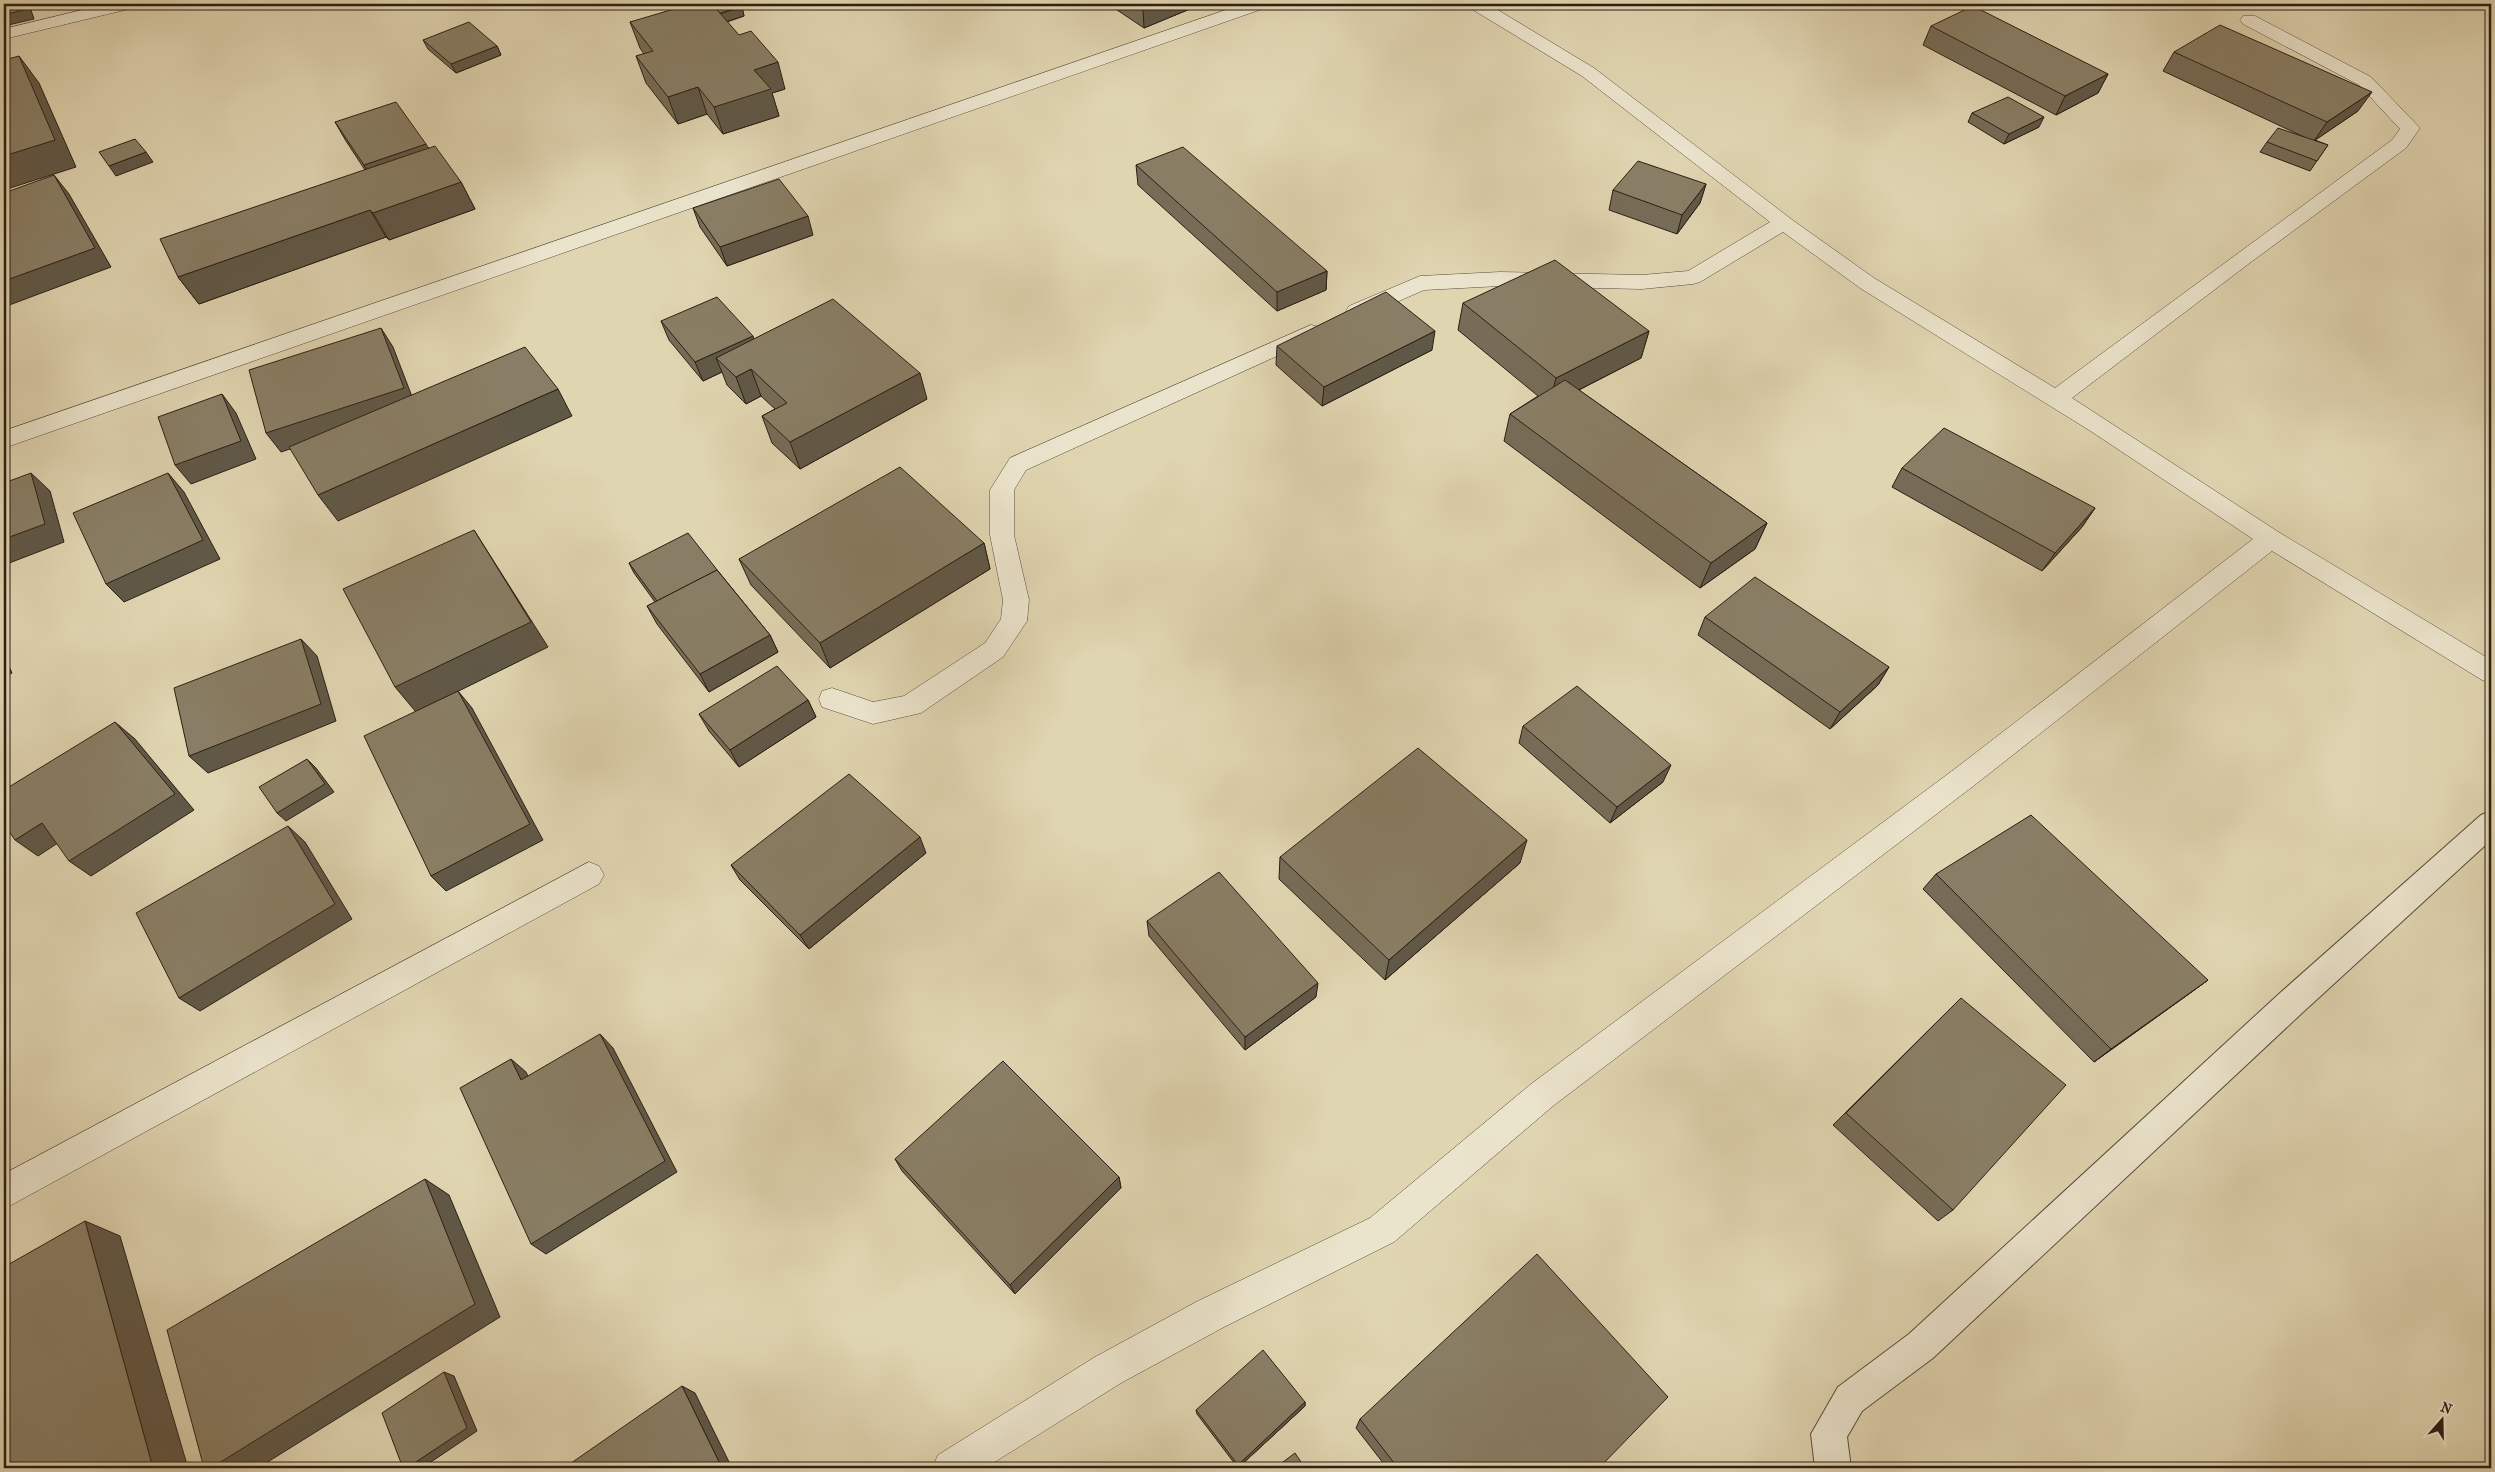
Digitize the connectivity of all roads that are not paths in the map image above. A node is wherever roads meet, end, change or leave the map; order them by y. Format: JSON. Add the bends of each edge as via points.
{"nodes":[{"id":1,"x":126,"y":4,"type":"edge"},
{"id":2,"x":1259,"y":4,"type":"edge"},
{"id":3,"x":1476,"y":4,"type":"edge"},
{"id":4,"x":2249,"y":20,"type":"dead end"},
{"id":5,"x":4,"y":34,"type":"edge"},
{"id":6,"x":1784,"y":223,"type":"junction"},
{"id":7,"x":2056,"y":399,"type":"junction"},
{"id":8,"x":4,"y":440,"type":"edge"},
{"id":9,"x":2271,"y":539,"type":"junction"},
{"id":10,"x":2491,"y":672,"type":"edge"},
{"id":11,"x":832,"y":699,"type":"dead end"},
{"id":12,"x":2491,"y":823,"type":"edge"},
{"id":13,"x":589,"y":875,"type":"dead end"},
{"id":14,"x":4,"y":1192,"type":"edge"},
{"id":15,"x":951,"y":1468,"type":"edge"},
{"id":16,"x":1833,"y":1468,"type":"edge"}],
"edges":[{"from":1,"to":5,"type":"street"},
{"from":2,"to":8,"type":"street"},
{"from":3,"to":6,"type":"street","via":[[1588,72]]},
{"from":4,"to":7,"type":"street","via":[[2365,82],[2410,128],[2399,144]]},
{"from":6,"to":7,"type":"street","via":[[1867,282]]},
{"from":6,"to":11,"type":"street","via":[[1693,277],[1642,282],[1500,279],[1420,283],[1018,464],[1002,490],[1002,534],[1016,600],[1014,621],[994,650],[911,705],[873,713]]},
{"from":7,"to":9,"type":"street"},
{"from":9,"to":10,"type":"street"},
{"from":9,"to":15,"type":"street","via":[[1974,770],[1542,1095],[1382,1230],[1211,1314],[1108,1370]]},
{"from":12,"to":16,"type":"lane","via":[[2290,1003],[1921,1346],[1850,1399],[1829,1434]]},
{"from":13,"to":14,"type":"street"}]}
